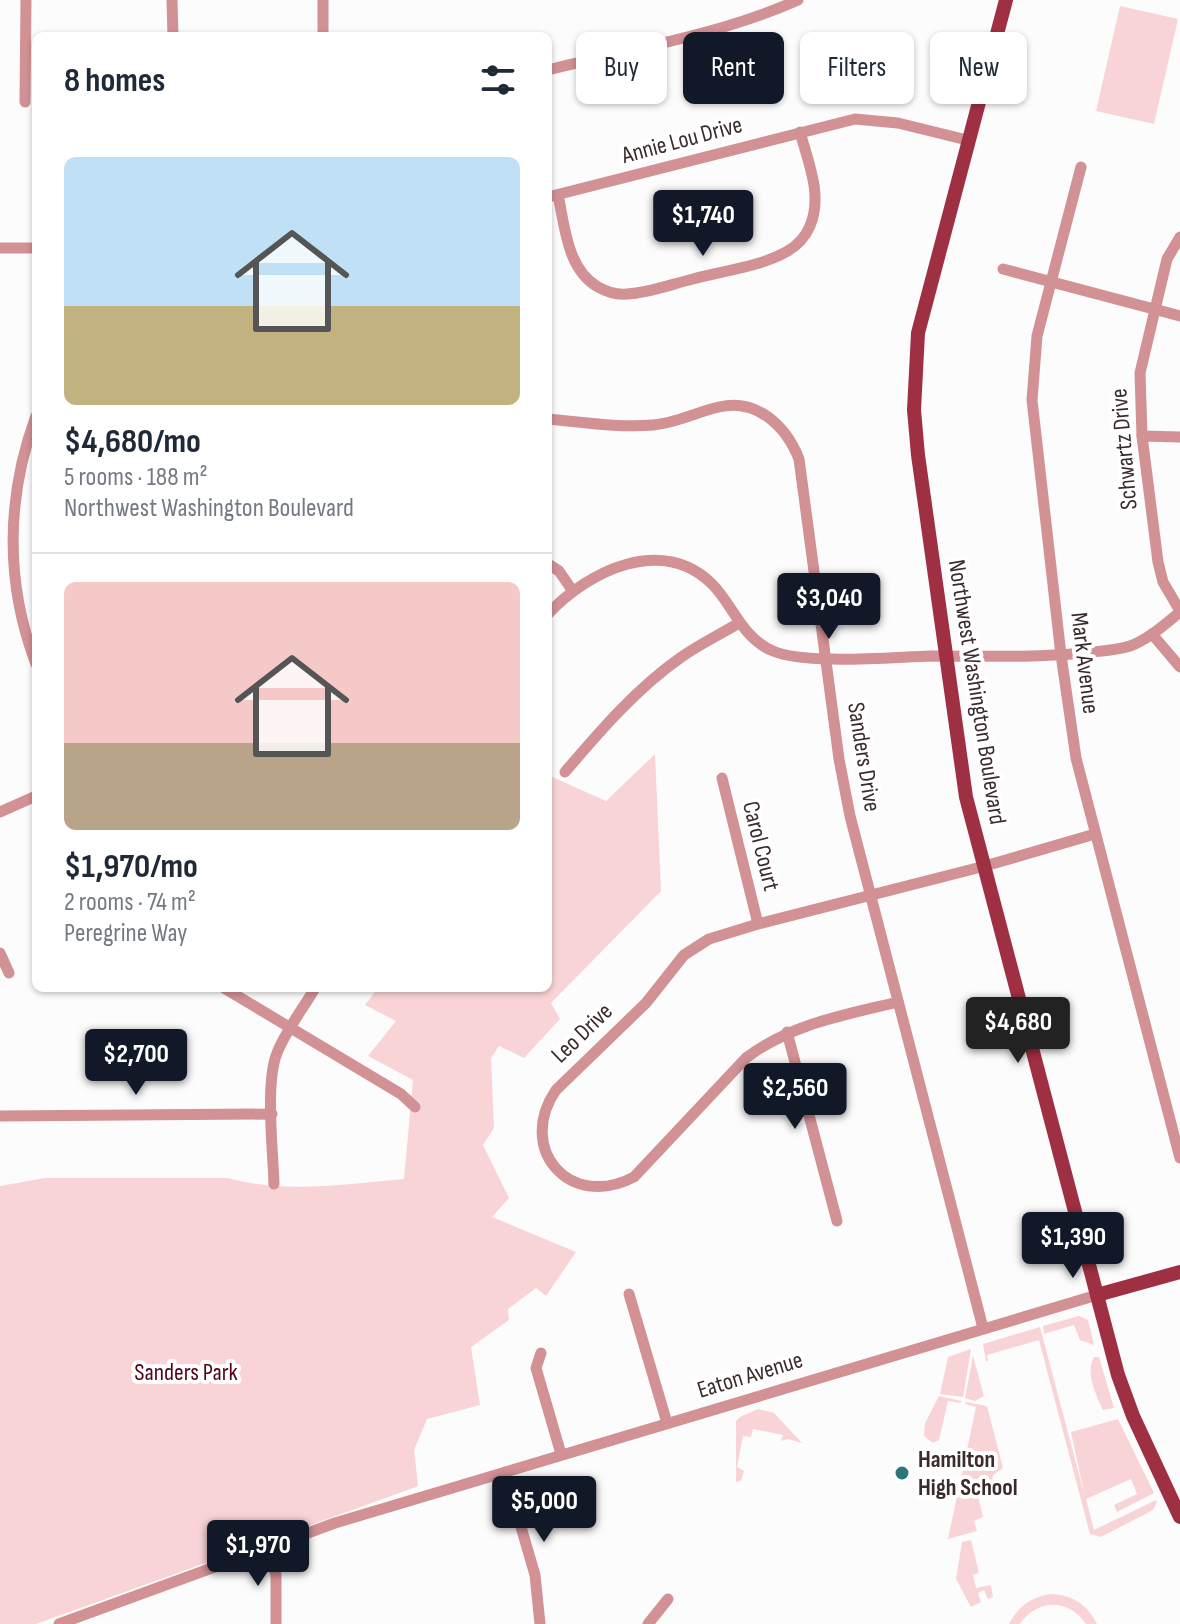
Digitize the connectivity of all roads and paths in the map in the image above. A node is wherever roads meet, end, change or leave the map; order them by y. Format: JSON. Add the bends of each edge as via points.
{"nodes":[{"id":1,"x":26,"y":0,"type":"edge"},
{"id":2,"x":172,"y":0,"type":"edge"},
{"id":3,"x":323,"y":0,"type":"edge"},
{"id":4,"x":798,"y":0,"type":"edge"},
{"id":5,"x":1006,"y":0,"type":"edge"},
{"id":6,"x":173,"y":32,"type":"edge"},
{"id":7,"x":323,"y":32,"type":"edge"},
{"id":8,"x":552,"y":69,"type":"edge"},
{"id":9,"x":25,"y":102,"type":"dead end"},
{"id":10,"x":800,"y":132,"type":"junction"},
{"id":11,"x":967,"y":140,"type":"junction"},
{"id":12,"x":1081,"y":167,"type":"dead end"},
{"id":13,"x":553,"y":196,"type":"edge"},
{"id":14,"x":1180,"y":237,"type":"edge"},
{"id":15,"x":0,"y":248,"type":"edge"},
{"id":16,"x":32,"y":248,"type":"edge"},
{"id":17,"x":1003,"y":269,"type":"dead end"},
{"id":18,"x":1051,"y":281,"type":"junction"},
{"id":19,"x":1155,"y":310,"type":"junction"},
{"id":20,"x":1180,"y":316,"type":"edge"},
{"id":21,"x":552,"y":419,"type":"edge"},
{"id":22,"x":32,"y":429,"type":"edge"},
{"id":23,"x":1142,"y":436,"type":"junction"},
{"id":24,"x":1180,"y":437,"type":"edge"},
{"id":25,"x":552,"y":567,"type":"edge"},
{"id":26,"x":572,"y":590,"type":"junction"},
{"id":27,"x":552,"y":610,"type":"edge"},
{"id":28,"x":1180,"y":612,"type":"edge"},
{"id":29,"x":739,"y":623,"type":"junction"},
{"id":30,"x":1152,"y":634,"type":"junction"},
{"id":31,"x":32,"y":653,"type":"edge"},
{"id":32,"x":1061,"y":655,"type":"junction"},
{"id":33,"x":947,"y":656,"type":"junction"},
{"id":34,"x":826,"y":658,"type":"junction"},
{"id":35,"x":1180,"y":667,"type":"edge"},
{"id":36,"x":565,"y":772,"type":"dead end"},
{"id":37,"x":722,"y":778,"type":"dead end"},
{"id":38,"x":32,"y":798,"type":"edge"},
{"id":39,"x":0,"y":812,"type":"edge"},
{"id":40,"x":1095,"y":834,"type":"junction"},
{"id":41,"x":985,"y":866,"type":"junction"},
{"id":42,"x":870,"y":896,"type":"junction"},
{"id":43,"x":758,"y":924,"type":"junction"},
{"id":44,"x":0,"y":953,"type":"edge"},
{"id":45,"x":9,"y":973,"type":"dead end"},
{"id":46,"x":230,"y":992,"type":"edge"},
{"id":47,"x":313,"y":992,"type":"edge"},
{"id":48,"x":898,"y":1002,"type":"junction"},
{"id":49,"x":290,"y":1029,"type":"junction"},
{"id":50,"x":787,"y":1032,"type":"junction"},
{"id":51,"x":415,"y":1107,"type":"dead end"},
{"id":52,"x":272,"y":1114,"type":"junction"},
{"id":53,"x":0,"y":1116,"type":"edge"},
{"id":54,"x":1180,"y":1158,"type":"edge"},
{"id":55,"x":274,"y":1184,"type":"dead end"},
{"id":56,"x":837,"y":1221,"type":"dead end"},
{"id":57,"x":1180,"y":1272,"type":"edge"},
{"id":58,"x":629,"y":1294,"type":"dead end"},
{"id":59,"x":1097,"y":1295,"type":"junction"},
{"id":60,"x":983,"y":1328,"type":"junction"},
{"id":61,"x":541,"y":1353,"type":"dead end"},
{"id":62,"x":667,"y":1423,"type":"junction"},
{"id":63,"x":561,"y":1454,"type":"junction"},
{"id":64,"x":505,"y":1472,"type":"junction"},
{"id":65,"x":1180,"y":1517,"type":"edge"},
{"id":66,"x":269,"y":1546,"type":"junction"},
{"id":67,"x":668,"y":1599,"type":"dead end"},
{"id":68,"x":59,"y":1624,"type":"edge"},
{"id":69,"x":276,"y":1624,"type":"edge"},
{"id":70,"x":540,"y":1624,"type":"edge"},
{"id":71,"x":648,"y":1624,"type":"edge"}],
"edges":[{"from":1,"to":9,"type":"street"},
{"from":2,"to":6,"type":"street"},
{"from":3,"to":7,"type":"street"},
{"from":4,"to":8,"type":"street","via":[[732,24]]},
{"from":5,"to":11,"type":"main road","name":"Northwest Washington Boulevard"},
{"from":10,"to":11,"type":"street","name":"Annie Lou Drive","via":[[877,119]]},
{"from":10,"to":13,"type":"street","name":"Annie Lou Drive"},
{"from":10,"to":13,"type":"street","via":[[816,206],[802,241],[775,258],[639,292],[610,293],[577,265]]},
{"from":11,"to":33,"type":"main road","name":"Northwest Washington Boulevard","via":[[918,333],[915,370],[918,455]]},
{"from":12,"to":18,"type":"street","name":"Mark Avenue"},
{"from":14,"to":19,"type":"street","name":"Schwartz Drive","via":[[1167,259]]},
{"from":15,"to":16,"type":"street"},
{"from":17,"to":18,"type":"street"},
{"from":18,"to":19,"type":"street"},
{"from":18,"to":32,"type":"street","name":"Mark Avenue","via":[[1037,336],[1032,400]]},
{"from":19,"to":20,"type":"street"},
{"from":19,"to":23,"type":"street","name":"Schwartz Drive","via":[[1140,373]]},
{"from":21,"to":34,"type":"street","name":"Sanders Drive","via":[[651,425],[737,406],[755,409],[782,428],[799,459]]},
{"from":22,"to":31,"type":"street","via":[[17,477],[12,533],[16,588]]},
{"from":23,"to":24,"type":"street"},
{"from":23,"to":28,"type":"street","name":"Schwartz Drive","via":[[1158,562]]},
{"from":25,"to":26,"type":"street"},
{"from":26,"to":27,"type":"street"},
{"from":26,"to":29,"type":"street","via":[[628,563],[664,561],[696,571],[726,601]]},
{"from":28,"to":30,"type":"street"},
{"from":29,"to":34,"type":"street","via":[[771,651]]},
{"from":29,"to":36,"type":"street","via":[[679,658],[645,687]]},
{"from":30,"to":32,"type":"street","via":[[1131,645]]},
{"from":30,"to":35,"type":"street"},
{"from":32,"to":33,"type":"street"},
{"from":32,"to":40,"type":"street","name":"Mark Avenue","via":[[1076,758]]},
{"from":33,"to":34,"type":"street"},
{"from":33,"to":41,"type":"main road","name":"Northwest Washington Boulevard","via":[[966,797]]},
{"from":34,"to":42,"type":"street","name":"Sanders Drive","via":[[839,759]]},
{"from":37,"to":43,"type":"street","name":"Carol Court"},
{"from":38,"to":39,"type":"street"},
{"from":40,"to":41,"type":"street","name":"Leo Drive"},
{"from":40,"to":54,"type":"street","name":"Mark Avenue"},
{"from":41,"to":42,"type":"street","name":"Leo Drive"},
{"from":41,"to":59,"type":"main road","name":"Northwest Washington Boulevard"},
{"from":42,"to":43,"type":"street","name":"Leo Drive"},
{"from":42,"to":48,"type":"street","name":"Sanders Drive"},
{"from":43,"to":50,"type":"street","name":"Leo Drive","via":[[709,939],[684,955],[646,1003],[556,1090],[543,1116],[545,1150],[557,1171],[572,1182],[588,1188],[619,1185],[634,1177],[746,1058]]},
{"from":44,"to":45,"type":"street"},
{"from":46,"to":49,"type":"street"},
{"from":47,"to":49,"type":"street"},
{"from":48,"to":50,"type":"street","name":"Leo Drive"},
{"from":48,"to":60,"type":"street","name":"Sanders Drive"},
{"from":49,"to":51,"type":"street"},
{"from":49,"to":52,"type":"street","via":[[276,1054]]},
{"from":50,"to":56,"type":"street"},
{"from":52,"to":53,"type":"street"},
{"from":52,"to":55,"type":"street"},
{"from":57,"to":59,"type":"main road","name":"Eaton Avenue"},
{"from":58,"to":62,"type":"street"},
{"from":59,"to":60,"type":"street","name":"Eaton Avenue"},
{"from":59,"to":65,"type":"main road","name":"Northwest Washington Boulevard","via":[[1124,1395]]},
{"from":60,"to":62,"type":"street","name":"Eaton Avenue"},
{"from":61,"to":63,"type":"street","via":[[536,1368]]},
{"from":62,"to":63,"type":"street","name":"Eaton Avenue"},
{"from":63,"to":64,"type":"street","name":"Eaton Avenue"},
{"from":64,"to":66,"type":"street","name":"Eaton Avenue"},
{"from":64,"to":70,"type":"street","via":[[535,1575]]},
{"from":66,"to":68,"type":"street","name":"Eaton Avenue"},
{"from":66,"to":69,"type":"street","via":[[276,1575]]},
{"from":67,"to":71,"type":"street"}]}
